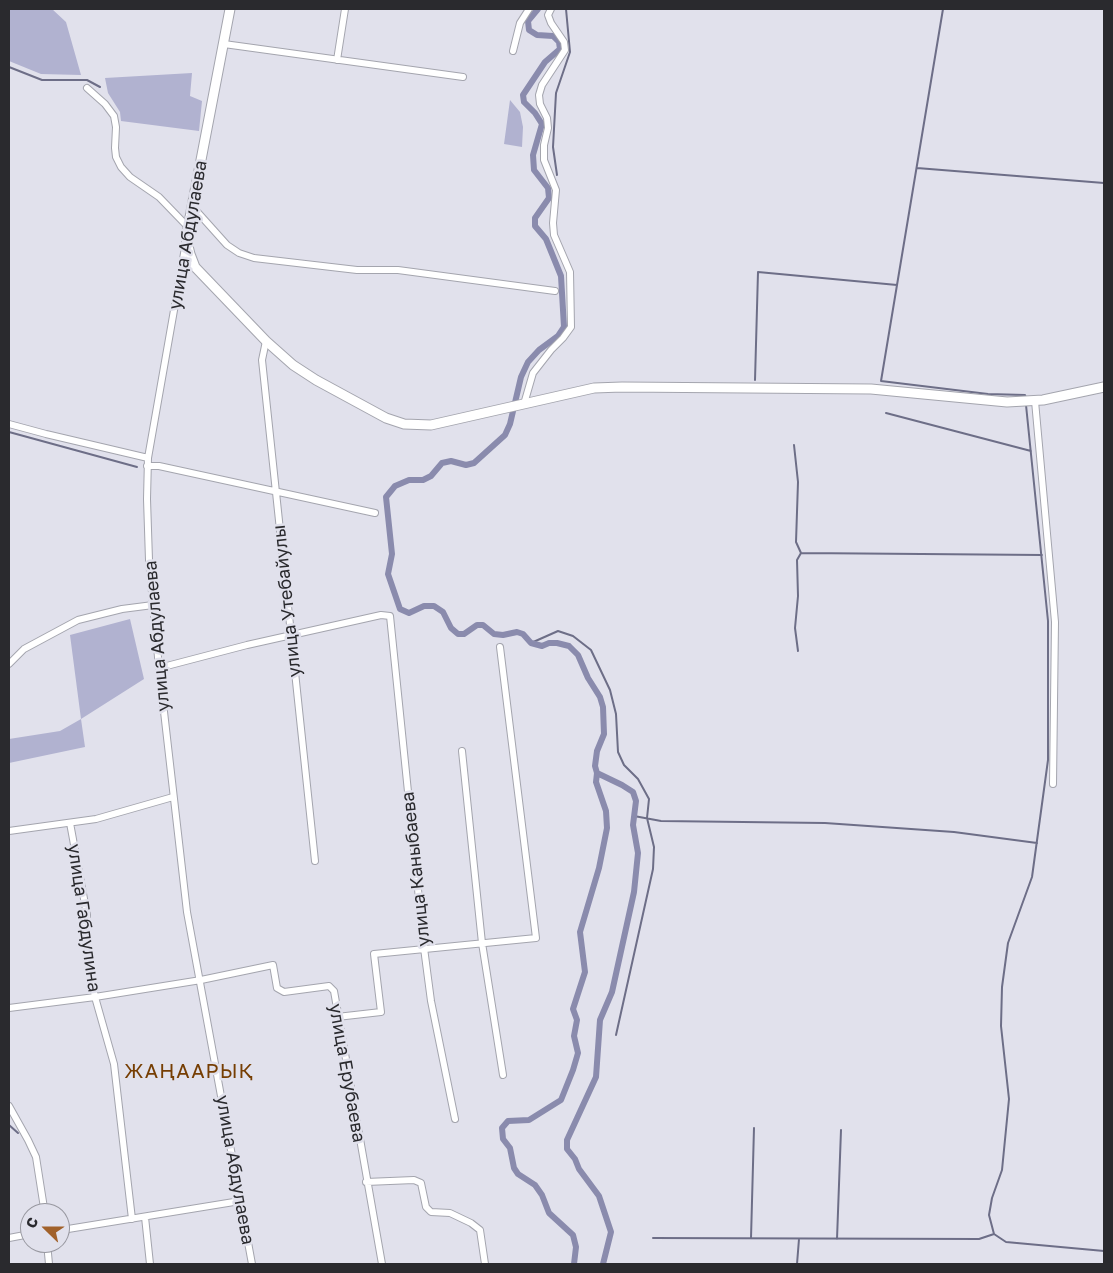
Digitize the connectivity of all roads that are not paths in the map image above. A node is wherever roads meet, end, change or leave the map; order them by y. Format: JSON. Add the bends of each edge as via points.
{"nodes":[{"id":1,"x":230,"y":9,"type":"edge"},
{"id":2,"x":345,"y":9,"type":"edge"},
{"id":3,"x":529,"y":9,"type":"edge"},
{"id":4,"x":551,"y":9,"type":"edge"},
{"id":5,"x":224,"y":44,"type":"junction"},
{"id":6,"x":513,"y":51,"type":"dead end"},
{"id":7,"x":337,"y":60,"type":"junction"},
{"id":8,"x":464,"y":77,"type":"dead end"},
{"id":9,"x":87,"y":88,"type":"dead end"},
{"id":10,"x":192,"y":206,"type":"junction"},
{"id":11,"x":188,"y":227,"type":"junction"},
{"id":12,"x":186,"y":238,"type":"junction"},
{"id":13,"x":555,"y":291,"type":"dead end"},
{"id":14,"x":266,"y":341,"type":"junction"},
{"id":15,"x":1104,"y":386,"type":"edge"},
{"id":16,"x":1028,"y":401,"type":"junction"},
{"id":17,"x":517,"y":405,"type":"junction"},
{"id":18,"x":9,"y":424,"type":"edge"},
{"id":19,"x":148,"y":458,"type":"junction"},
{"id":20,"x":147,"y":466,"type":"junction"},
{"id":21,"x":275,"y":491,"type":"junction"},
{"id":22,"x":375,"y":513,"type":"dead end"},
{"id":23,"x":153,"y":605,"type":"junction"},
{"id":24,"x":291,"y":636,"type":"junction"},
{"id":25,"x":500,"y":647,"type":"dead end"},
{"id":26,"x":9,"y":664,"type":"edge"},
{"id":27,"x":159,"y":668,"type":"junction"},
{"id":28,"x":462,"y":750,"type":"dead end"},
{"id":29,"x":1053,"y":784,"type":"dead end"},
{"id":30,"x":173,"y":797,"type":"junction"},
{"id":31,"x":70,"y":823,"type":"junction"},
{"id":32,"x":9,"y":831,"type":"edge"},
{"id":33,"x":315,"y":861,"type":"dead end"},
{"id":34,"x":482,"y":943,"type":"junction"},
{"id":35,"x":424,"y":948,"type":"junction"},
{"id":36,"x":201,"y":980,"type":"junction"},
{"id":37,"x":95,"y":997,"type":"junction"},
{"id":38,"x":9,"y":1008,"type":"edge"},
{"id":39,"x":337,"y":1017,"type":"junction"},
{"id":40,"x":503,"y":1074,"type":"dead end"},
{"id":41,"x":9,"y":1106,"type":"edge"},
{"id":42,"x":455,"y":1119,"type":"dead end"},
{"id":43,"x":366,"y":1182,"type":"junction"},
{"id":44,"x":240,"y":1201,"type":"junction"},
{"id":45,"x":43,"y":1203,"type":"edge"},
{"id":46,"x":145,"y":1217,"type":"junction"},
{"id":47,"x":132,"y":1219,"type":"junction"},
{"id":48,"x":70,"y":1229,"type":"edge"},
{"id":49,"x":150,"y":1264,"type":"edge"},
{"id":50,"x":252,"y":1264,"type":"edge"},
{"id":51,"x":382,"y":1264,"type":"edge"},
{"id":52,"x":486,"y":1264,"type":"edge"}],
"edges":[{"from":1,"to":5,"type":"main road","name":"улица Абдулаева"},
{"from":2,"to":7,"type":"street"},
{"from":3,"to":6,"type":"street","via":[[520,23]]},
{"from":4,"to":17,"type":"street","via":[[548,15],[564,42],[565,50],[542,84],[539,95],[548,128],[544,160],[556,190],[554,235],[570,272],[571,327],[532,373]]},
{"from":5,"to":7,"type":"street"},
{"from":5,"to":10,"type":"main road","name":"улица Абдулаева"},
{"from":7,"to":8,"type":"street"},
{"from":9,"to":11,"type":"street","via":[[114,116],[116,157],[121,166],[130,177],[159,197]]},
{"from":10,"to":11,"type":"main road","name":"улица Абдулаева"},
{"from":10,"to":13,"type":"street","via":[[227,245],[254,258],[357,270],[398,270]]},
{"from":11,"to":12,"type":"main road","name":"улица Абдулаева"},
{"from":12,"to":14,"type":"main road","via":[[195,267]]},
{"from":12,"to":19,"type":"street","name":"улица Абдулаева"},
{"from":14,"to":17,"type":"main road","via":[[316,380],[386,418],[404,424],[431,425]]},
{"from":14,"to":21,"type":"street","name":"улица Утебайулы","via":[[262,360]]},
{"from":15,"to":16,"type":"main road"},
{"from":16,"to":17,"type":"main road","via":[[871,389],[622,387],[594,388]]},
{"from":16,"to":29,"type":"street","via":[[1054,622]]},
{"from":18,"to":19,"type":"street"},
{"from":19,"to":20,"type":"street","name":"улица Абдулаева"},
{"from":20,"to":21,"type":"street"},
{"from":20,"to":23,"type":"street","name":"улица Абдулаева"},
{"from":21,"to":22,"type":"street"},
{"from":21,"to":24,"type":"street","name":"улица Утебайулы"},
{"from":23,"to":26,"type":"street","via":[[78,620],[24,650]]},
{"from":23,"to":27,"type":"street","name":"улица Абдулаева"},
{"from":24,"to":27,"type":"street"},
{"from":24,"to":33,"type":"street","name":"улица Утебайулы"},
{"from":24,"to":35,"type":"street","name":"улица Каныбаева","via":[[381,615],[390,616]]},
{"from":25,"to":34,"type":"street","via":[[536,938]]},
{"from":27,"to":30,"type":"street","name":"улица Абдулаева"},
{"from":28,"to":34,"type":"street"},
{"from":30,"to":31,"type":"street","via":[[96,820]]},
{"from":30,"to":36,"type":"street","name":"улица Абдулаева","via":[[187,912]]},
{"from":31,"to":32,"type":"street"},
{"from":31,"to":37,"type":"street","name":"улица Габдулина","via":[[87,915],[84,941]]},
{"from":34,"to":35,"type":"street"},
{"from":34,"to":40,"type":"street"},
{"from":35,"to":39,"type":"street","via":[[374,954],[381,1012]]},
{"from":35,"to":42,"type":"street","name":"улица Каныбаева","via":[[431,1001]]},
{"from":36,"to":37,"type":"street","name":"улица Ерубаева"},
{"from":36,"to":39,"type":"street","name":"улица Ерубаева","via":[[273,965],[277,988],[284,992],[329,986],[334,991]]},
{"from":36,"to":44,"type":"street","name":"улица Абдулаева"},
{"from":37,"to":38,"type":"street","name":"улица Ерубаева"},
{"from":37,"to":47,"type":"street","name":"улица Габдулина","via":[[114,1064]]},
{"from":39,"to":43,"type":"street","name":"улица Ерубаева"},
{"from":41,"to":45,"type":"street","via":[[36,1157]]},
{"from":43,"to":51,"type":"street","name":"улица Ерубаева"},
{"from":43,"to":52,"type":"street","via":[[414,1180],[421,1183],[426,1207],[431,1212],[450,1213],[480,1230]]},
{"from":44,"to":46,"type":"street"},
{"from":44,"to":50,"type":"street","name":"улица Абдулаева"},
{"from":46,"to":47,"type":"street"},
{"from":46,"to":49,"type":"street"},
{"from":47,"to":48,"type":"street"}]}
